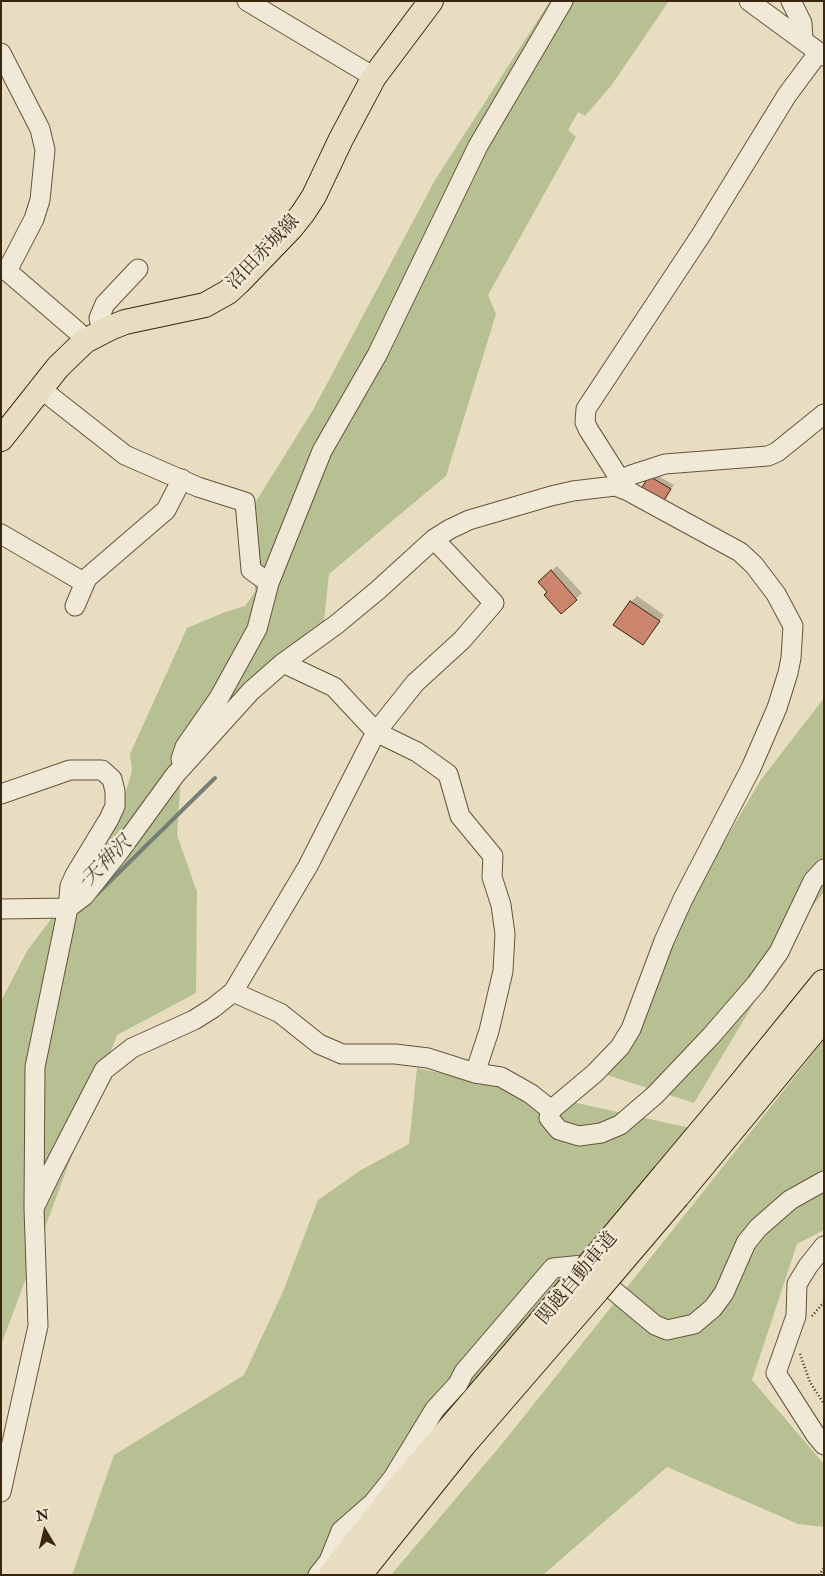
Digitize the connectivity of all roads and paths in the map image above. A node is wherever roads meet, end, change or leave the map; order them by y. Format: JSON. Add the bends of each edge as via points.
{"nodes":[{"id":1,"x":247,"y":1,"type":"edge"},
{"id":2,"x":431,"y":1,"type":"edge"},
{"id":3,"x":563,"y":1,"type":"edge"},
{"id":4,"x":749,"y":1,"type":"edge"},
{"id":5,"x":791,"y":1,"type":"edge"},
{"id":6,"x":803,"y":39,"type":"junction"},
{"id":7,"x":1,"y":53,"type":"edge"},
{"id":8,"x":821,"y":54,"type":"edge"},
{"id":9,"x":374,"y":77,"type":"junction"},
{"id":10,"x":138,"y":269,"type":"dead end"},
{"id":11,"x":94,"y":336,"type":"junction"},
{"id":12,"x":41,"y":389,"type":"junction"},
{"id":13,"x":824,"y":414,"type":"edge"},
{"id":14,"x":1,"y":439,"type":"edge"},
{"id":15,"x":182,"y":480,"type":"junction"},
{"id":16,"x":618,"y":484,"type":"junction"},
{"id":17,"x":1,"y":534,"type":"edge"},
{"id":18,"x":434,"y":539,"type":"junction"},
{"id":19,"x":85,"y":582,"type":"junction"},
{"id":20,"x":269,"y":584,"type":"junction"},
{"id":21,"x":75,"y":606,"type":"dead end"},
{"id":22,"x":283,"y":663,"type":"junction"},
{"id":23,"x":376,"y":732,"type":"junction"},
{"id":24,"x":175,"y":774,"type":"junction"},
{"id":25,"x":1,"y":794,"type":"edge"},
{"id":26,"x":824,"y":869,"type":"edge"},
{"id":27,"x":68,"y":908,"type":"junction"},
{"id":28,"x":1,"y":909,"type":"edge"},
{"id":29,"x":824,"y":984,"type":"edge"},
{"id":30,"x":233,"y":992,"type":"junction"},
{"id":31,"x":824,"y":1016,"type":"edge"},
{"id":32,"x":475,"y":1073,"type":"junction"},
{"id":33,"x":551,"y":1110,"type":"junction"},
{"id":34,"x":824,"y":1181,"type":"edge"},
{"id":35,"x":671,"y":1186,"type":"junction"},
{"id":36,"x":34,"y":1208,"type":"junction"},
{"id":37,"x":824,"y":1246,"type":"edge"},
{"id":38,"x":824,"y":1302,"type":"edge"},
{"id":39,"x":811,"y":1317,"type":"dead end"},
{"id":40,"x":798,"y":1348,"type":"dead end"},
{"id":41,"x":824,"y":1404,"type":"edge"},
{"id":42,"x":824,"y":1445,"type":"edge"},
{"id":43,"x":1,"y":1492,"type":"edge"},
{"id":44,"x":410,"y":1493,"type":"junction"},
{"id":45,"x":824,"y":1568,"type":"edge"},
{"id":46,"x":318,"y":1575,"type":"edge"},
{"id":47,"x":333,"y":1575,"type":"edge"},
{"id":48,"x":357,"y":1575,"type":"edge"},
{"id":49,"x":819,"y":1575,"type":"edge"}],
"edges":[{"from":1,"to":9,"type":"street"},
{"from":2,"to":9,"type":"main road","name":"沼田赤城線"},
{"from":3,"to":20,"type":"street","via":[[478,146],[377,356],[322,451]]},
{"from":4,"to":6,"type":"street"},
{"from":5,"to":6,"type":"street","via":[[802,23]]},
{"from":6,"to":8,"type":"street"},
{"from":7,"to":11,"type":"street","via":[[40,129],[45,150],[40,200],[34,219],[7,271],[78,332]]},
{"from":8,"to":16,"type":"street","via":[[787,95],[701,235],[586,409],[585,422]]},
{"from":9,"to":11,"type":"main road","name":"沼田赤城線","via":[[314,196],[291,228],[239,282],[205,304],[125,322]]},
{"from":10,"to":11,"type":"street","via":[[105,304]]},
{"from":11,"to":12,"type":"main road","name":"沼田赤城線","via":[[58,367]]},
{"from":12,"to":14,"type":"main road","name":"沼田赤城線"},
{"from":12,"to":15,"type":"street","via":[[125,454]]},
{"from":13,"to":16,"type":"street","via":[[778,452],[768,456],[677,462],[642,471]]},
{"from":15,"to":19,"type":"street","via":[[166,510]]},
{"from":15,"to":20,"type":"street","via":[[245,502],[251,570]]},
{"from":16,"to":18,"type":"street","via":[[551,496],[469,520]]},
{"from":16,"to":33,"type":"street","via":[[740,552],[754,565],[776,594],[793,626],[791,658],[777,708],[751,768],[683,899],[631,1029],[620,1047],[595,1073]]},
{"from":17,"to":19,"type":"street"},
{"from":18,"to":22,"type":"street","via":[[338,624]]},
{"from":18,"to":23,"type":"street","via":[[494,603],[462,640],[415,683]]},
{"from":19,"to":21,"type":"street"},
{"from":20,"to":24,"type":"street","via":[[257,629],[219,698],[185,747]]},
{"from":22,"to":23,"type":"street","via":[[334,687]]},
{"from":22,"to":24,"type":"street","via":[[251,691]]},
{"from":23,"to":30,"type":"street","via":[[308,866]]},
{"from":23,"to":32,"type":"street","via":[[418,752],[448,774],[460,816],[493,856],[492,877],[501,905],[505,934],[502,971],[489,1031]]},
{"from":24,"to":27,"type":"street","via":[[84,896]]},
{"from":25,"to":27,"type":"street","via":[[70,770],[102,770],[112,779],[115,806],[75,875],[70,886]]},
{"from":26,"to":33,"type":"street","via":[[812,881],[779,952],[756,984],[655,1095],[620,1125],[601,1133],[579,1136],[559,1130],[549,1118]]},
{"from":27,"to":28,"type":"street"},
{"from":27,"to":36,"type":"street","via":[[35,1067]]},
{"from":29,"to":35,"type":"highway","name":"関越自動車道","via":[[742,1085]]},
{"from":30,"to":32,"type":"street","via":[[280,1013],[319,1044],[342,1054],[428,1058]]},
{"from":30,"to":36,"type":"street","via":[[194,1020],[132,1048],[104,1070]]},
{"from":31,"to":35,"type":"highway","name":"関越自動車道"},
{"from":32,"to":33,"type":"street","via":[[501,1077]]},
{"from":34,"to":46,"type":"street","via":[[790,1200],[758,1228],[746,1243],[724,1293],[713,1308],[694,1324],[667,1330],[655,1325],[583,1265],[553,1268],[435,1409],[393,1478],[373,1503],[341,1531],[329,1561]]},
{"from":35,"to":44,"type":"highway","name":"関越自動車道","bridge":true},
{"from":36,"to":43,"type":"street","via":[[38,1326]]},
{"from":37,"to":42,"type":"street","via":[[797,1284],[796,1316],[776,1374]]},
{"from":38,"to":39,"type":"path"},
{"from":40,"to":41,"type":"path","via":[[810,1382]]},
{"from":44,"to":47,"type":"highway","name":"関越自動車道"},
{"from":44,"to":48,"type":"highway","name":"関越自動車道"},
{"from":45,"to":49,"type":"path"}]}
